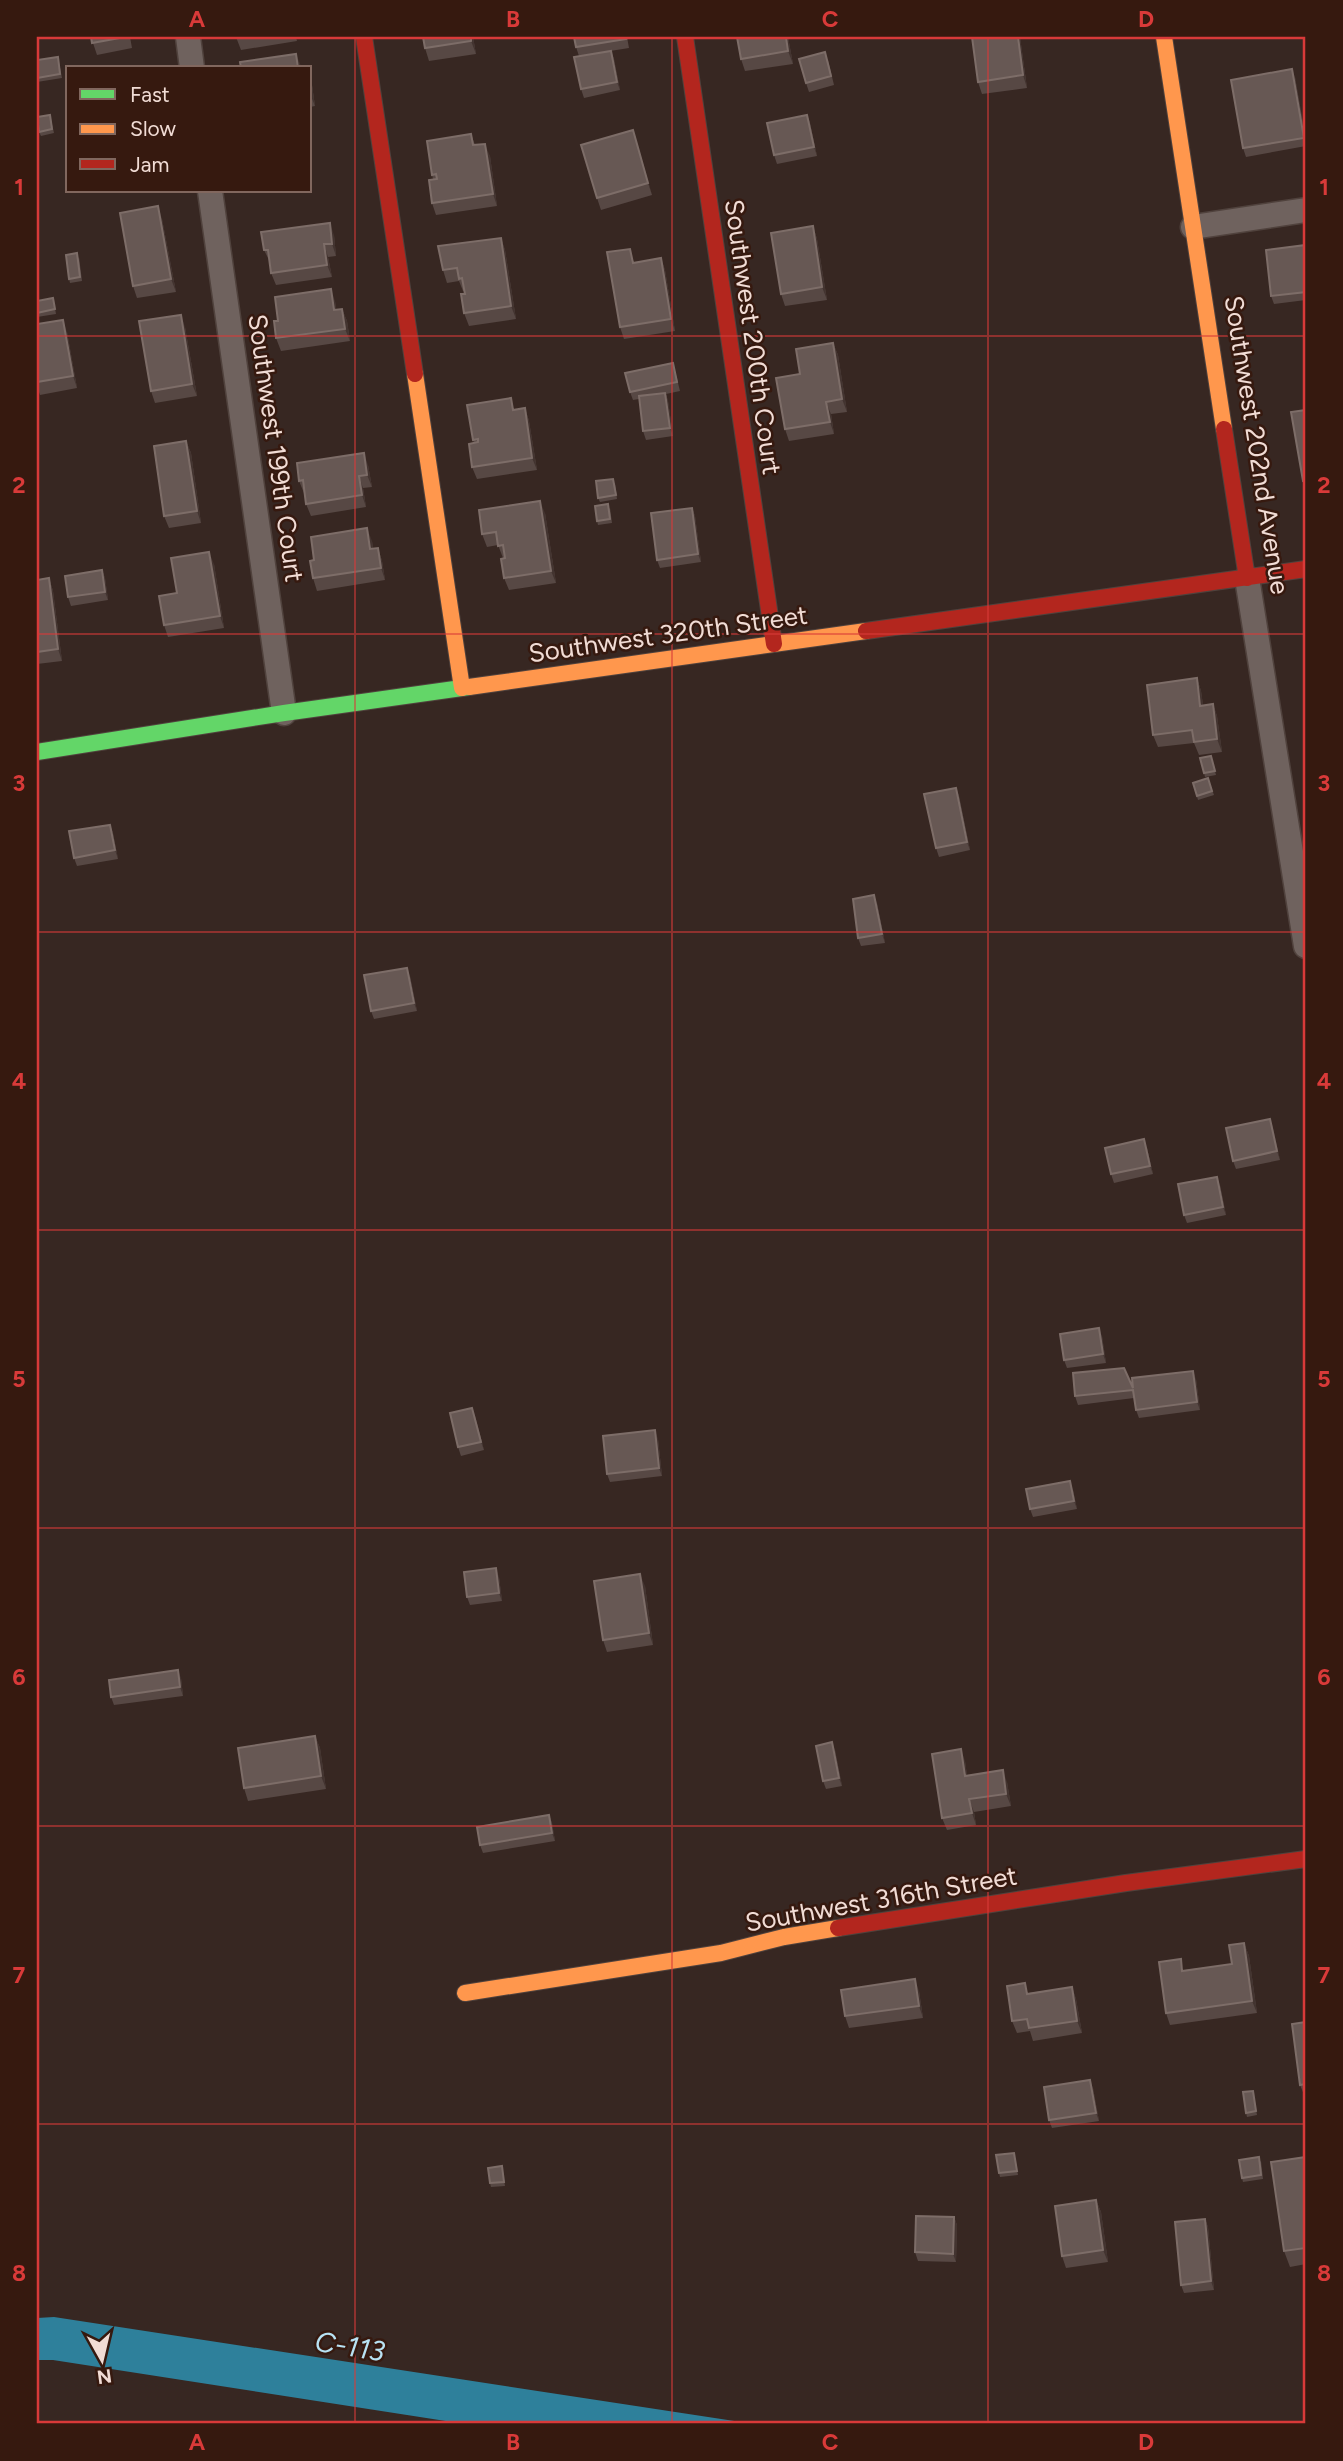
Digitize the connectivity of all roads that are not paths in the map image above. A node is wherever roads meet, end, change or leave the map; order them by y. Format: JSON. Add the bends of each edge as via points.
{"nodes":[{"id":1,"x":188,"y":37,"type":"edge"},
{"id":2,"x":364,"y":37,"type":"edge"},
{"id":3,"x":685,"y":37,"type":"edge"},
{"id":4,"x":1164,"y":37,"type":"edge"},
{"id":5,"x":192,"y":66,"type":"edge"},
{"id":6,"x":210,"y":192,"type":"edge"},
{"id":7,"x":1306,"y":210,"type":"edge"},
{"id":8,"x":1193,"y":227,"type":"junction"},
{"id":9,"x":1306,"y":569,"type":"edge"},
{"id":10,"x":1247,"y":578,"type":"junction"},
{"id":11,"x":774,"y":644,"type":"junction"},
{"id":12,"x":462,"y":688,"type":"junction"},
{"id":13,"x":284,"y":713,"type":"junction"},
{"id":14,"x":37,"y":752,"type":"edge"},
{"id":15,"x":1306,"y":946,"type":"edge"},
{"id":16,"x":1306,"y":1859,"type":"edge"},
{"id":17,"x":465,"y":1993,"type":"dead end"}],
"edges":[{"from":1,"to":5,"type":"street"},
{"from":2,"to":12,"type":"street"},
{"from":3,"to":11,"type":"street","name":"Southwest 200th Court"},
{"from":4,"to":8,"type":"street","name":"Southwest 202nd Avenue"},
{"from":6,"to":13,"type":"street","name":"Southwest 199th Court"},
{"from":7,"to":8,"type":"street"},
{"from":8,"to":10,"type":"street","name":"Southwest 202nd Avenue"},
{"from":9,"to":10,"type":"street","name":"Southwest 320th Street"},
{"from":10,"to":11,"type":"street","name":"Southwest 320th Street"},
{"from":10,"to":15,"type":"street","name":"Southwest 202nd Avenue"},
{"from":11,"to":12,"type":"street","name":"Southwest 320th Street"},
{"from":12,"to":13,"type":"street","name":"Southwest 320th Street"},
{"from":13,"to":14,"type":"street","name":"Southwest 320th Street"},
{"from":16,"to":17,"type":"street","name":"Southwest 316th Street","via":[[839,1928],[721,1953]]}]}
